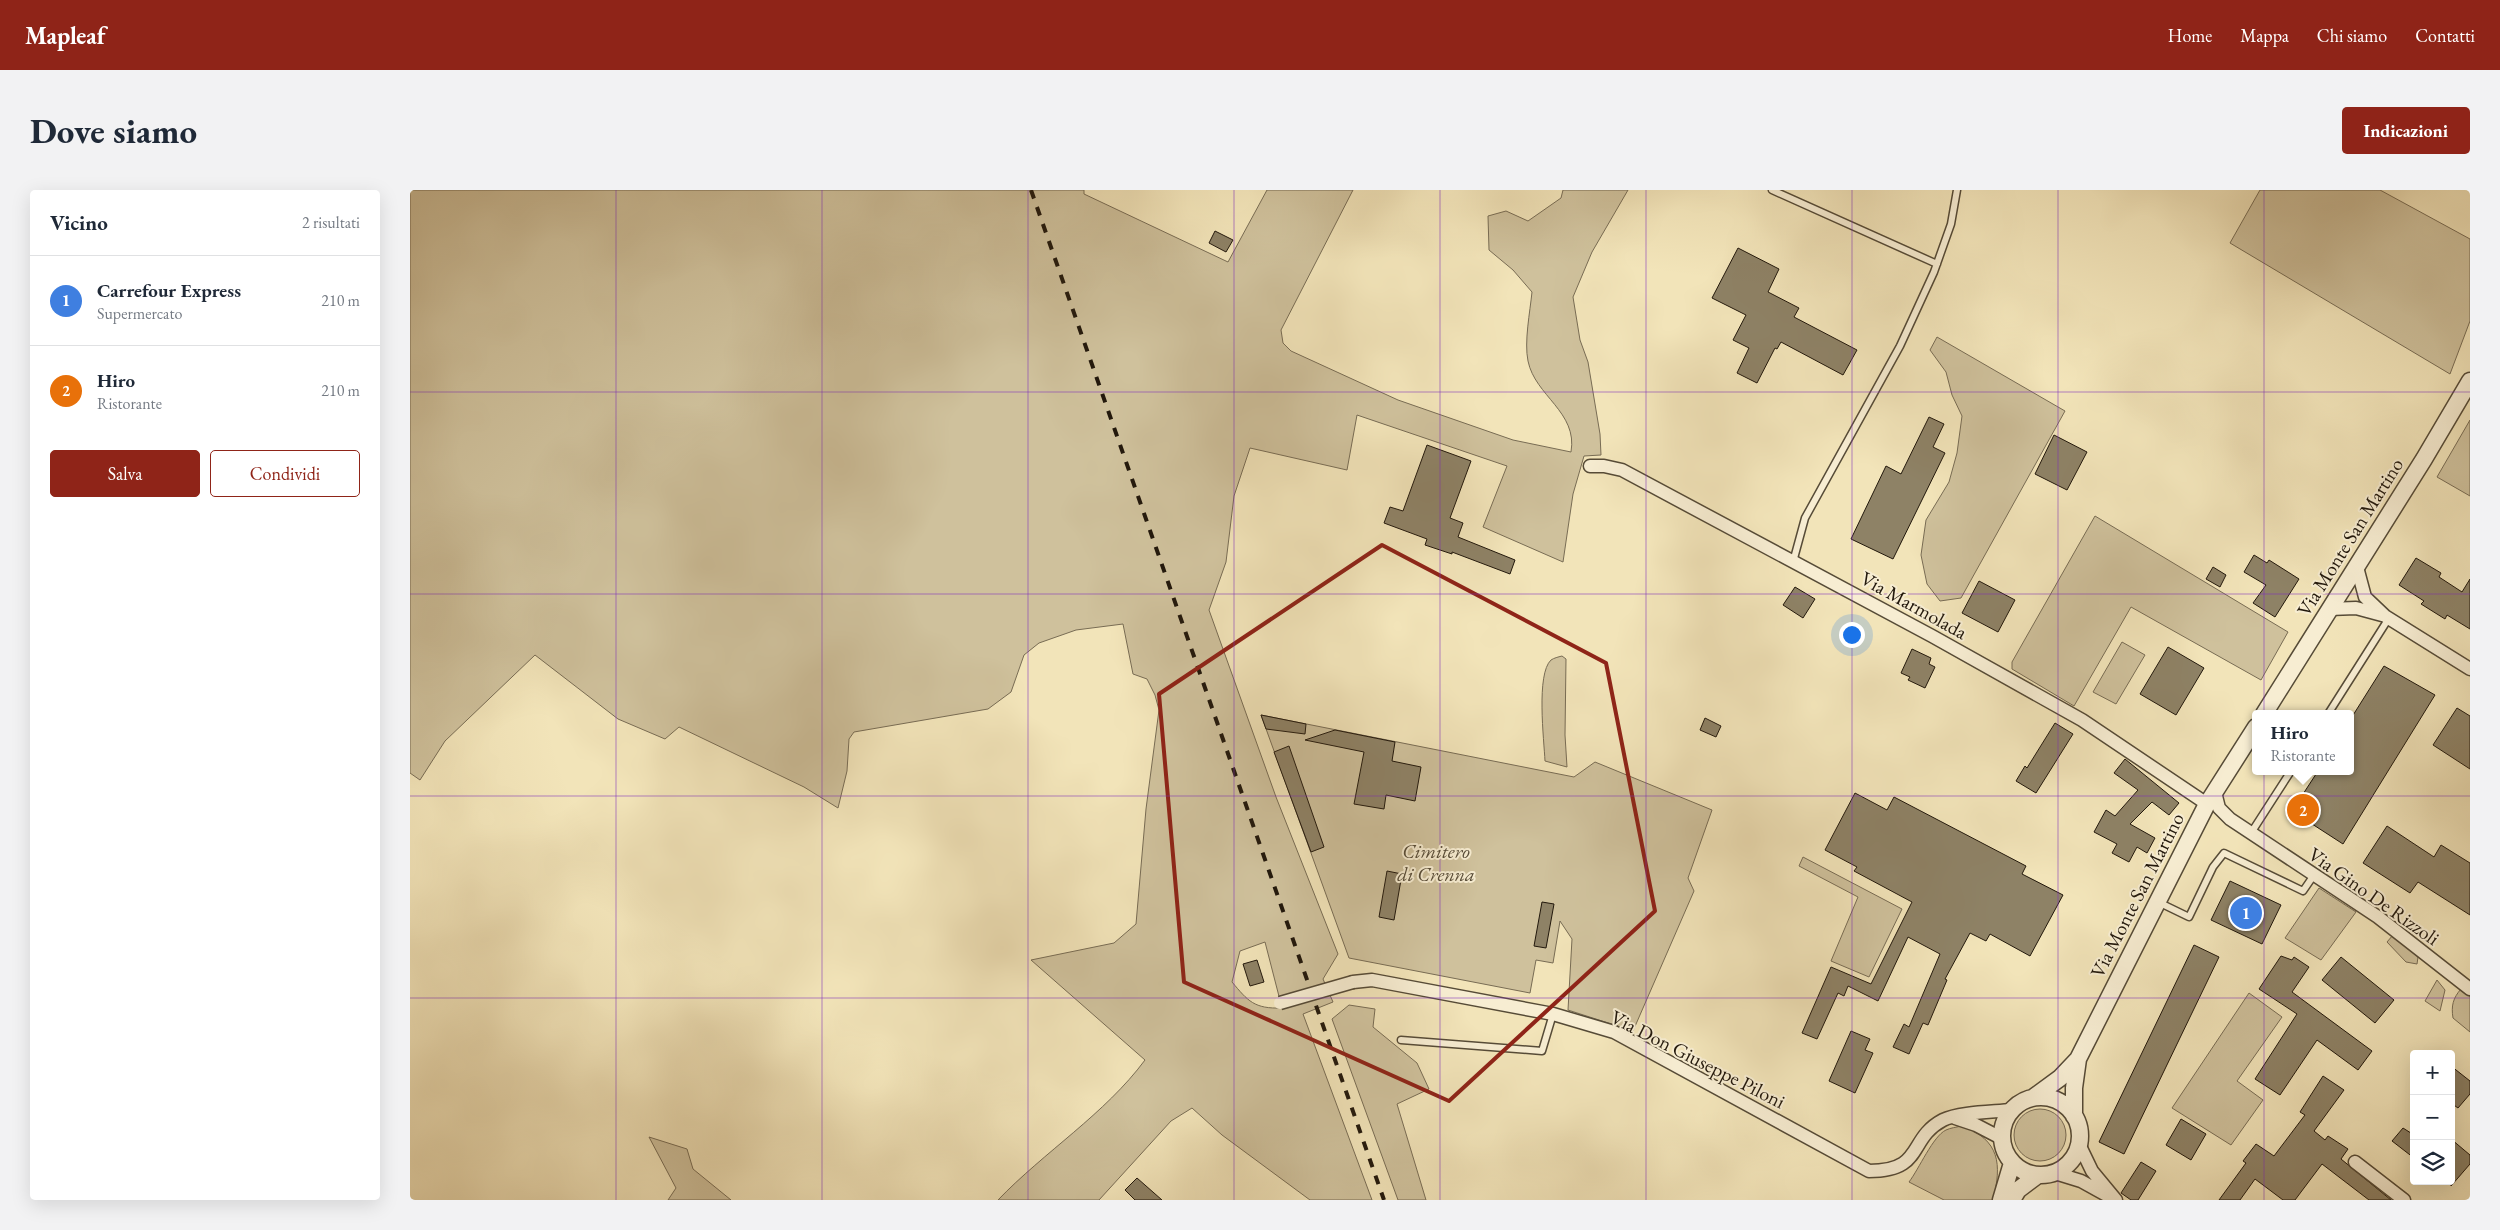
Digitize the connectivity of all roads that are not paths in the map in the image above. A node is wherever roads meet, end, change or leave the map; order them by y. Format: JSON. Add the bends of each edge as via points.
{"nodes":[{"id":1,"x":1772,"y":190,"type":"edge"},
{"id":2,"x":1956,"y":190,"type":"edge"},
{"id":3,"x":1937,"y":264,"type":"junction"},
{"id":4,"x":2470,"y":381,"type":"edge"},
{"id":5,"x":1590,"y":466,"type":"dead end"},
{"id":6,"x":1793,"y":562,"type":"junction"},
{"id":7,"x":2357,"y":567,"type":"junction"},
{"id":8,"x":2329,"y":609,"type":"junction"},
{"id":9,"x":2387,"y":617,"type":"junction"},
{"id":10,"x":2470,"y":669,"type":"edge"},
{"id":11,"x":2266,"y":710,"type":"edge"},
{"id":12,"x":2330,"y":710,"type":"edge"},
{"id":13,"x":2252,"y":733,"type":"edge"},
{"id":14,"x":2288,"y":775,"type":"edge"},
{"id":15,"x":2207,"y":805,"type":"junction"},
{"id":16,"x":2230,"y":819,"type":"junction"},
{"id":17,"x":2252,"y":833,"type":"junction"},
{"id":18,"x":2314,"y":875,"type":"junction"},
{"id":19,"x":2158,"y":902,"type":"junction"},
{"id":20,"x":2470,"y":989,"type":"edge"},
{"id":21,"x":1280,"y":1004,"type":"dead end"},
{"id":22,"x":1552,"y":1014,"type":"junction"},
{"id":23,"x":1401,"y":1040,"type":"dead end"},
{"id":24,"x":2078,"y":1059,"type":"junction"},
{"id":25,"x":2034,"y":1098,"type":"junction"},
{"id":26,"x":2011,"y":1110,"type":"junction"},
{"id":27,"x":2074,"y":1116,"type":"junction"},
{"id":28,"x":1953,"y":1117,"type":"junction"},
{"id":29,"x":2001,"y":1138,"type":"junction"},
{"id":30,"x":2079,"y":1144,"type":"junction"},
{"id":31,"x":2355,"y":1162,"type":"dead end"},
{"id":32,"x":2012,"y":1163,"type":"junction"},
{"id":33,"x":2055,"y":1173,"type":"junction"},
{"id":34,"x":2038,"y":1175,"type":"junction"},
{"id":35,"x":2001,"y":1200,"type":"edge"},
{"id":36,"x":2012,"y":1200,"type":"edge"},
{"id":37,"x":2115,"y":1200,"type":"edge"},
{"id":38,"x":2404,"y":1200,"type":"edge"}],
"edges":[{"from":1,"to":3,"type":"lane"},
{"from":2,"to":3,"type":"lane","via":[[1952,224]]},
{"from":3,"to":6,"type":"lane","via":[[1900,346],[1805,518]]},
{"from":4,"to":7,"type":"street","name":"Via Monte San Martino"},
{"from":5,"to":6,"type":"street","name":"Via Marmolada","via":[[1622,470]]},
{"from":6,"to":15,"type":"street","name":"Via Marmolada","via":[[2082,720]]},
{"from":7,"to":8,"type":"street","name":"Via Monte San Martino"},
{"from":7,"to":9,"type":"street","via":[[2365,597]]},
{"from":8,"to":9,"type":"street","via":[[2356,608]]},
{"from":8,"to":11,"type":"street","name":"Via Monte San Martino"},
{"from":9,"to":10,"type":"street"},
{"from":9,"to":12,"type":"lane"},
{"from":13,"to":15,"type":"street","name":"Via Monte San Martino"},
{"from":14,"to":17,"type":"lane"},
{"from":15,"to":16,"type":"street","name":"Via Gino De Rizzoli","via":[[2219,808]]},
{"from":15,"to":16,"type":"street","name":"Via Gino De Rizzoli","via":[[2217,817]]},
{"from":15,"to":19,"type":"street","name":"Via Monte San Martino"},
{"from":16,"to":17,"type":"street","name":"Via Gino De Rizzoli"},
{"from":17,"to":18,"type":"street","name":"Via Gino De Rizzoli"},
{"from":18,"to":19,"type":"lane","via":[[2303,891],[2224,853],[2213,867],[2189,917]]},
{"from":18,"to":20,"type":"street","name":"Via Gino De Rizzoli","via":[[2378,917]]},
{"from":19,"to":24,"type":"street","name":"Via Monte San Martino"},
{"from":21,"to":22,"type":"street","name":"Via Don Giuseppe Piloni","bridge":true,"via":[[1353,982],[1372,980]]},
{"from":22,"to":23,"type":"lane","via":[[1542,1051]]},
{"from":22,"to":28,"type":"street","name":"Via Don Giuseppe Piloni","via":[[1614,1032],[1869,1171],[1889,1171],[1900,1166],[1928,1132]]},
{"from":24,"to":25,"type":"street","name":"Via Monte San Martino"},
{"from":24,"to":27,"type":"street","name":"Via Monte San Martino"},
{"from":25,"to":26,"type":"street"},
{"from":25,"to":27,"type":"street","via":[[2057,1101]]},
{"from":26,"to":28,"type":"street","name":"Via Don Giuseppe Piloni"},
{"from":26,"to":29,"type":"street"},
{"from":27,"to":30,"type":"street","via":[[2080,1135]]},
{"from":28,"to":29,"type":"street"},
{"from":29,"to":32,"type":"street","via":[[2004,1152]]},
{"from":30,"to":33,"type":"street","via":[[2066,1166]]},
{"from":30,"to":37,"type":"street","via":[[2092,1171]]},
{"from":31,"to":38,"type":"street"},
{"from":32,"to":34,"type":"street"},
{"from":32,"to":35,"type":"street"},
{"from":33,"to":34,"type":"street"},
{"from":33,"to":37,"type":"street","via":[[2080,1181]]},
{"from":34,"to":36,"type":"street","via":[[2018,1190]]}]}
